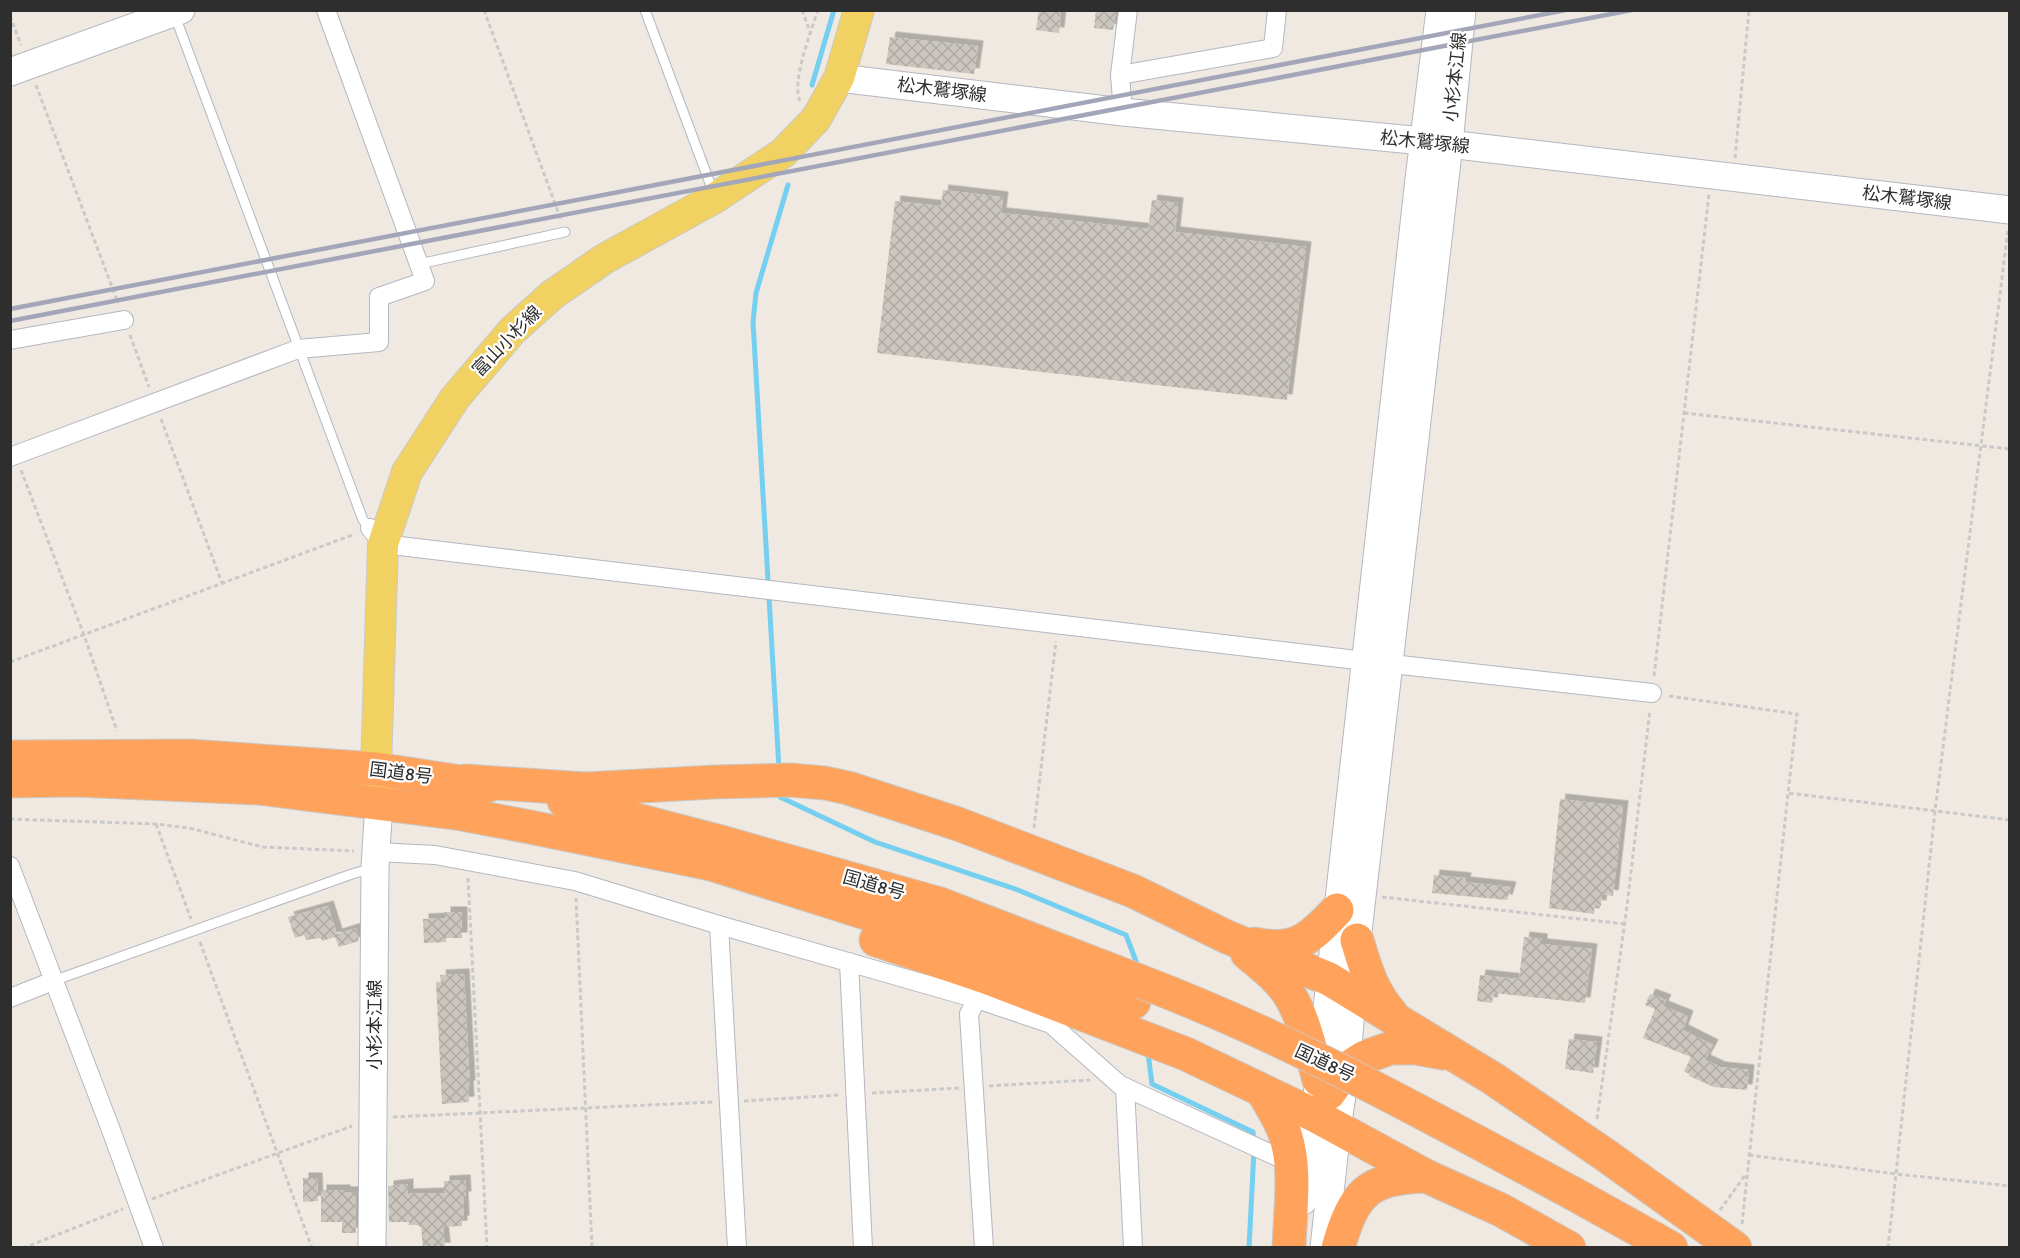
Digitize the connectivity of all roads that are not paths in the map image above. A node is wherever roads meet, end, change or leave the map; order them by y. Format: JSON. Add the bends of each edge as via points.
{"nodes":[{"id":1,"x":326,"y":10,"type":"edge"},
{"id":2,"x":645,"y":10,"type":"edge"},
{"id":3,"x":859,"y":10,"type":"edge"},
{"id":4,"x":1128,"y":10,"type":"edge"},
{"id":5,"x":1277,"y":10,"type":"edge"},
{"id":6,"x":1440,"y":10,"type":"edge"},
{"id":7,"x":1462,"y":10,"type":"edge"},
{"id":8,"x":176,"y":11,"type":"edge"},
{"id":9,"x":20,"y":69,"type":"edge"},
{"id":10,"x":1120,"y":75,"type":"junction"},
{"id":11,"x":839,"y":78,"type":"junction"},
{"id":12,"x":1123,"y":112,"type":"junction"},
{"id":13,"x":1436,"y":142,"type":"junction"},
{"id":14,"x":715,"y":198,"type":"junction"},
{"id":15,"x":2010,"y":210,"type":"edge"},
{"id":16,"x":565,"y":232,"type":"road end"},
{"id":17,"x":419,"y":264,"type":"junction"},
{"id":18,"x":124,"y":320,"type":"dead end"},
{"id":19,"x":10,"y":340,"type":"edge"},
{"id":20,"x":298,"y":349,"type":"junction"},
{"id":21,"x":13,"y":456,"type":"edge"},
{"id":22,"x":376,"y":536,"type":"junction"},
{"id":23,"x":1376,"y":662,"type":"junction"},
{"id":24,"x":1652,"y":693,"type":"road end"},
{"id":25,"x":10,"y":757,"type":"edge"},
{"id":26,"x":376,"y":769,"type":"junction"},
{"id":27,"x":10,"y":781,"type":"edge"},
{"id":28,"x":466,"y":781,"type":"junction"},
{"id":29,"x":379,"y":803,"type":"junction"},
{"id":30,"x":535,"y":828,"type":"junction"},
{"id":31,"x":376,"y":860,"type":"junction"},
{"id":32,"x":10,"y":866,"type":"edge"},
{"id":33,"x":1349,"y":903,"type":"junction"},
{"id":34,"x":719,"y":925,"type":"junction"},
{"id":35,"x":1227,"y":937,"type":"junction"},
{"id":36,"x":1357,"y":940,"type":"junction"},
{"id":37,"x":849,"y":962,"type":"junction"},
{"id":38,"x":53,"y":981,"type":"junction"},
{"id":39,"x":1341,"y":986,"type":"junction"},
{"id":40,"x":1138,"y":992,"type":"junction"},
{"id":41,"x":10,"y":998,"type":"edge"},
{"id":42,"x":977,"y":999,"type":"junction"},
{"id":43,"x":1397,"y":1020,"type":"junction"},
{"id":44,"x":1459,"y":1057,"type":"junction"},
{"id":45,"x":1333,"y":1074,"type":"junction"},
{"id":46,"x":1125,"y":1087,"type":"junction"},
{"id":47,"x":1263,"y":1092,"type":"junction"},
{"id":48,"x":1325,"y":1121,"type":"junction"},
{"id":49,"x":1291,"y":1163,"type":"junction"},
{"id":50,"x":1426,"y":1176,"type":"junction"},
{"id":51,"x":1569,"y":1203,"type":"junction"},
{"id":52,"x":1738,"y":1238,"type":"edge"},
{"id":53,"x":154,"y":1248,"type":"edge"},
{"id":54,"x":372,"y":1248,"type":"edge"},
{"id":55,"x":737,"y":1248,"type":"edge"},
{"id":56,"x":863,"y":1248,"type":"edge"},
{"id":57,"x":984,"y":1248,"type":"edge"},
{"id":58,"x":1133,"y":1248,"type":"edge"},
{"id":59,"x":1289,"y":1248,"type":"edge"},
{"id":60,"x":1298,"y":1248,"type":"edge"},
{"id":61,"x":1324,"y":1248,"type":"edge"},
{"id":62,"x":1338,"y":1248,"type":"edge"},
{"id":63,"x":1569,"y":1248,"type":"edge"},
{"id":64,"x":1626,"y":1248,"type":"edge"},
{"id":65,"x":1671,"y":1248,"type":"edge"}],
"edges":[{"from":1,"to":17,"type":"street"},
{"from":2,"to":14,"type":"lane"},
{"from":3,"to":11,"type":"main road","name":"富山小杉線"},
{"from":4,"to":10,"type":"street"},
{"from":5,"to":10,"type":"street","via":[[1273,48]]},
{"from":6,"to":13,"type":"main road","name":"小杉本江線"},
{"from":7,"to":13,"type":"main road","name":"小杉本江線"},
{"from":8,"to":9,"type":"main road"},
{"from":8,"to":20,"type":"lane"},
{"from":10,"to":12,"type":"street"},
{"from":11,"to":12,"type":"main road","name":"松木鷲塚線"},
{"from":11,"to":14,"type":"main road","name":"富山小杉線","via":[[811,124],[783,153]]},
{"from":12,"to":13,"type":"main road","name":"松木鷲塚線"},
{"from":13,"to":15,"type":"main road","name":"松木鷲塚線"},
{"from":13,"to":23,"type":"main road"},
{"from":14,"to":22,"type":"main road","name":"富山小杉線","via":[[604,260],[552,295],[512,331],[455,398],[407,472]]},
{"from":16,"to":17,"type":"lane"},
{"from":17,"to":20,"type":"street","via":[[425,281],[379,297],[379,342]]},
{"from":18,"to":19,"type":"street"},
{"from":20,"to":21,"type":"street"},
{"from":20,"to":22,"type":"lane","via":[[363,520]]},
{"from":22,"to":23,"type":"street"},
{"from":22,"to":26,"type":"main road","name":"富山小杉線"},
{"from":23,"to":24,"type":"street"},
{"from":23,"to":33,"type":"main road"},
{"from":25,"to":26,"type":"highway","name":"国道8号","via":[[189,756]]},
{"from":26,"to":28,"type":"highway","name":"国道8号"},
{"from":26,"to":29,"type":"main road","name":"富山小杉線"},
{"from":27,"to":29,"type":"highway","name":"国道8号","via":[[258,788]]},
{"from":28,"to":35,"type":"highway","via":[[586,789],[790,780],[825,783],[1030,851],[1133,891]]},
{"from":28,"to":40,"type":"highway","name":"国道8号","via":[[626,816],[940,904]]},
{"from":29,"to":30,"type":"highway","name":"国道8号"},
{"from":29,"to":31,"type":"main road","name":"小杉本江線"},
{"from":30,"to":40,"type":"highway","name":"国道8号","via":[[711,864],[929,933]]},
{"from":30,"to":47,"type":"highway","via":[[986,977],[1186,1054]]},
{"from":31,"to":34,"type":"street","via":[[435,855],[467,861],[575,882]]},
{"from":31,"to":38,"type":"lane","via":[[352,874]]},
{"from":31,"to":54,"type":"main road","name":"小杉本江線"},
{"from":32,"to":38,"type":"street"},
{"from":33,"to":35,"type":"highway","via":[[1317,932],[1294,944],[1273,948]]},
{"from":33,"to":36,"type":"main road"},
{"from":33,"to":39,"type":"main road"},
{"from":34,"to":37,"type":"street"},
{"from":34,"to":55,"type":"street"},
{"from":35,"to":39,"type":"highway"},
{"from":35,"to":45,"type":"highway","via":[[1273,975],[1290,996],[1305,1031]]},
{"from":36,"to":39,"type":"main road"},
{"from":36,"to":43,"type":"highway","via":[[1380,1001]]},
{"from":37,"to":42,"type":"street"},
{"from":37,"to":56,"type":"street"},
{"from":38,"to":41,"type":"street"},
{"from":38,"to":53,"type":"street"},
{"from":39,"to":43,"type":"highway"},
{"from":39,"to":45,"type":"main road"},
{"from":40,"to":51,"type":"highway","name":"国道8号","via":[[1195,1026]]},
{"from":42,"to":46,"type":"street","via":[[1051,1024]]},
{"from":42,"to":57,"type":"street","via":[[969,1014]]},
{"from":43,"to":44,"type":"highway"},
{"from":44,"to":45,"type":"highway","via":[[1416,1048],[1390,1048]]},
{"from":44,"to":52,"type":"highway"},
{"from":45,"to":48,"type":"highway"},
{"from":46,"to":49,"type":"street"},
{"from":46,"to":58,"type":"street"},
{"from":47,"to":48,"type":"highway"},
{"from":47,"to":49,"type":"highway","via":[[1286,1137]]},
{"from":48,"to":50,"type":"highway"},
{"from":48,"to":60,"type":"main road"},
{"from":48,"to":61,"type":"main road"},
{"from":49,"to":59,"type":"highway"},
{"from":50,"to":62,"type":"highway","via":[[1398,1177],[1374,1186],[1356,1202]]},
{"from":50,"to":63,"type":"highway","via":[[1501,1210]]},
{"from":51,"to":64,"type":"highway","name":"国道8号"},
{"from":51,"to":65,"type":"highway","name":"国道8号"}]}
